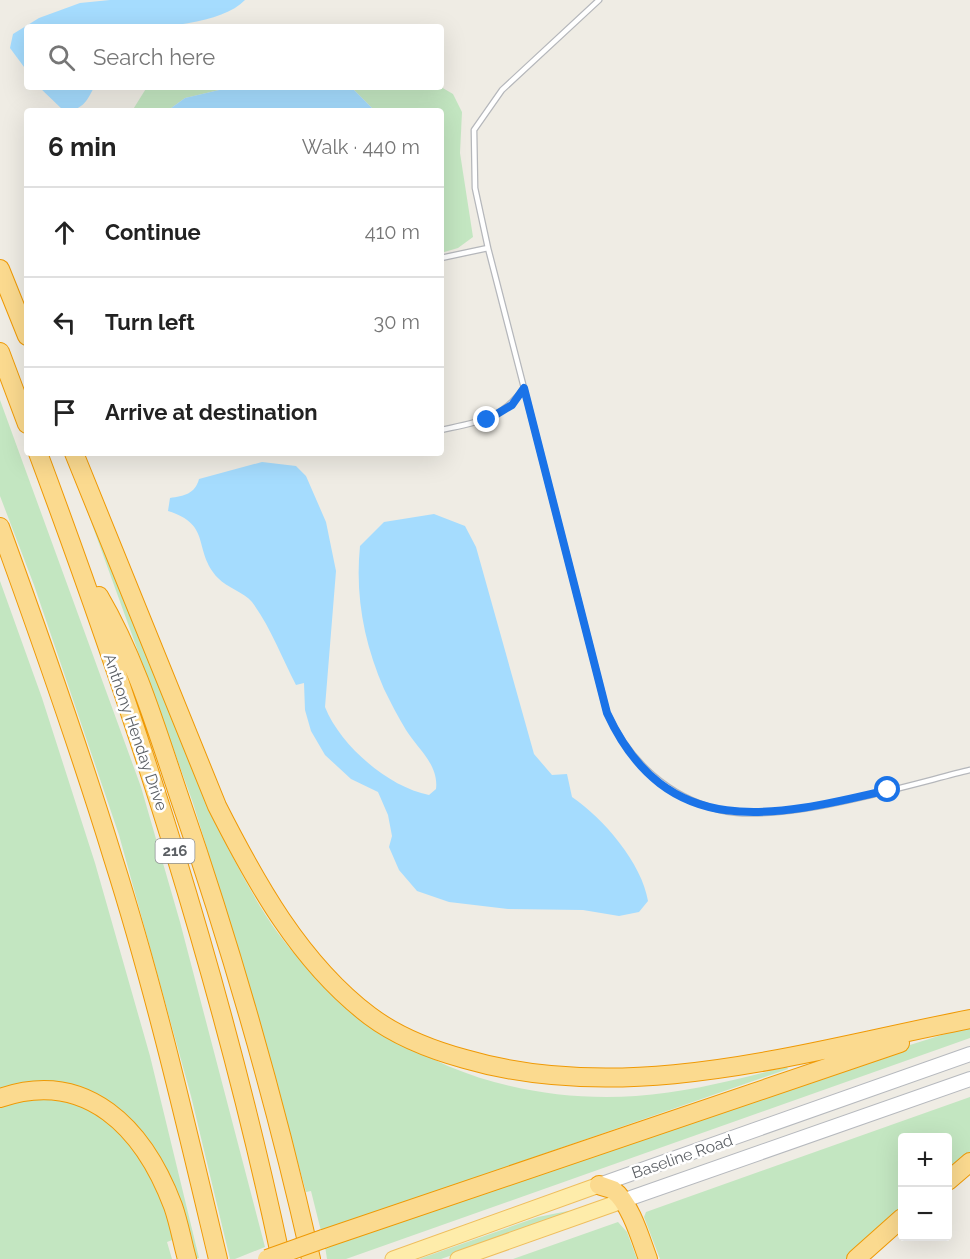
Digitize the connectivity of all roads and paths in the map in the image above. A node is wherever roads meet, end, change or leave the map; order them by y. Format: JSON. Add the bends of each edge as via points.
{"nodes":[{"id":1,"x":599,"y":0,"type":"edge"},
{"id":2,"x":488,"y":248,"type":"junction"},
{"id":3,"x":444,"y":257,"type":"edge"},
{"id":4,"x":0,"y":269,"type":"edge"},
{"id":5,"x":24,"y":329,"type":"edge"},
{"id":6,"x":0,"y":352,"type":"edge"},
{"id":7,"x":524,"y":388,"type":"junction"},
{"id":8,"x":24,"y":416,"type":"edge"},
{"id":9,"x":444,"y":429,"type":"edge"},
{"id":10,"x":39,"y":456,"type":"edge"},
{"id":11,"x":75,"y":456,"type":"edge"},
{"id":12,"x":0,"y":527,"type":"edge"},
{"id":13,"x":80,"y":564,"type":"junction"},
{"id":14,"x":970,"y":770,"type":"edge"},
{"id":15,"x":970,"y":1019,"type":"edge"},
{"id":16,"x":970,"y":1054,"type":"edge"},
{"id":17,"x":970,"y":1078,"type":"edge"},
{"id":18,"x":0,"y":1098,"type":"edge"},
{"id":19,"x":970,"y":1162,"type":"edge"},
{"id":20,"x":952,"y":1178,"type":"edge"},
{"id":21,"x":599,"y":1185,"type":"junction"},
{"id":22,"x":622,"y":1201,"type":"junction"},
{"id":23,"x":898,"y":1222,"type":"edge"},
{"id":24,"x":187,"y":1259,"type":"edge"},
{"id":25,"x":218,"y":1259,"type":"edge"},
{"id":26,"x":267,"y":1259,"type":"edge"},
{"id":27,"x":281,"y":1259,"type":"edge"},
{"id":28,"x":311,"y":1259,"type":"edge"},
{"id":29,"x":393,"y":1259,"type":"edge"},
{"id":30,"x":458,"y":1259,"type":"edge"},
{"id":31,"x":648,"y":1259,"type":"edge"},
{"id":32,"x":856,"y":1259,"type":"edge"}],
"edges":[{"from":1,"to":2,"type":"lane","via":[[502,90],[474,130],[476,188]]},
{"from":2,"to":3,"type":"lane"},
{"from":2,"to":7,"type":"lane"},
{"from":4,"to":5,"type":"highway"},
{"from":6,"to":8,"type":"highway"},
{"from":7,"to":9,"type":"lane","via":[[512,405],[487,420]]},
{"from":7,"to":14,"type":"lane","via":[[607,713],[616,733],[640,765],[667,788],[721,811],[755,814],[852,798]]},
{"from":10,"to":13,"type":"highway","name":"Anthony Henday Drive","number":"216"},
{"from":11,"to":15,"type":"highway","via":[[217,806],[243,859],[264,896],[312,958],[371,1017],[402,1036],[477,1063],[530,1074],[585,1078],[715,1070]]},
{"from":12,"to":25,"type":"highway","via":[[114,860],[165,1041]]},
{"from":13,"to":27,"type":"highway","name":"Anthony Henday Drive","number":"216","via":[[165,816],[250,1119]]},
{"from":13,"to":28,"type":"highway","via":[[119,630],[215,902],[292,1176]]},
{"from":15,"to":26,"type":"highway","bridge":true},
{"from":16,"to":21,"type":"main road","name":"Baseline Road"},
{"from":17,"to":22,"type":"main road","name":"Baseline Road"},
{"from":18,"to":24,"type":"highway","via":[[21,1091],[55,1090],[105,1107],[152,1161],[174,1207]]},
{"from":19,"to":20,"type":"highway"},
{"from":21,"to":22,"type":"highway","via":[[613,1190]]},
{"from":21,"to":29,"type":"main road","name":"Baseline Road"},
{"from":22,"to":30,"type":"main road","name":"Baseline Road"},
{"from":22,"to":31,"type":"highway"},
{"from":23,"to":32,"type":"highway"}]}
